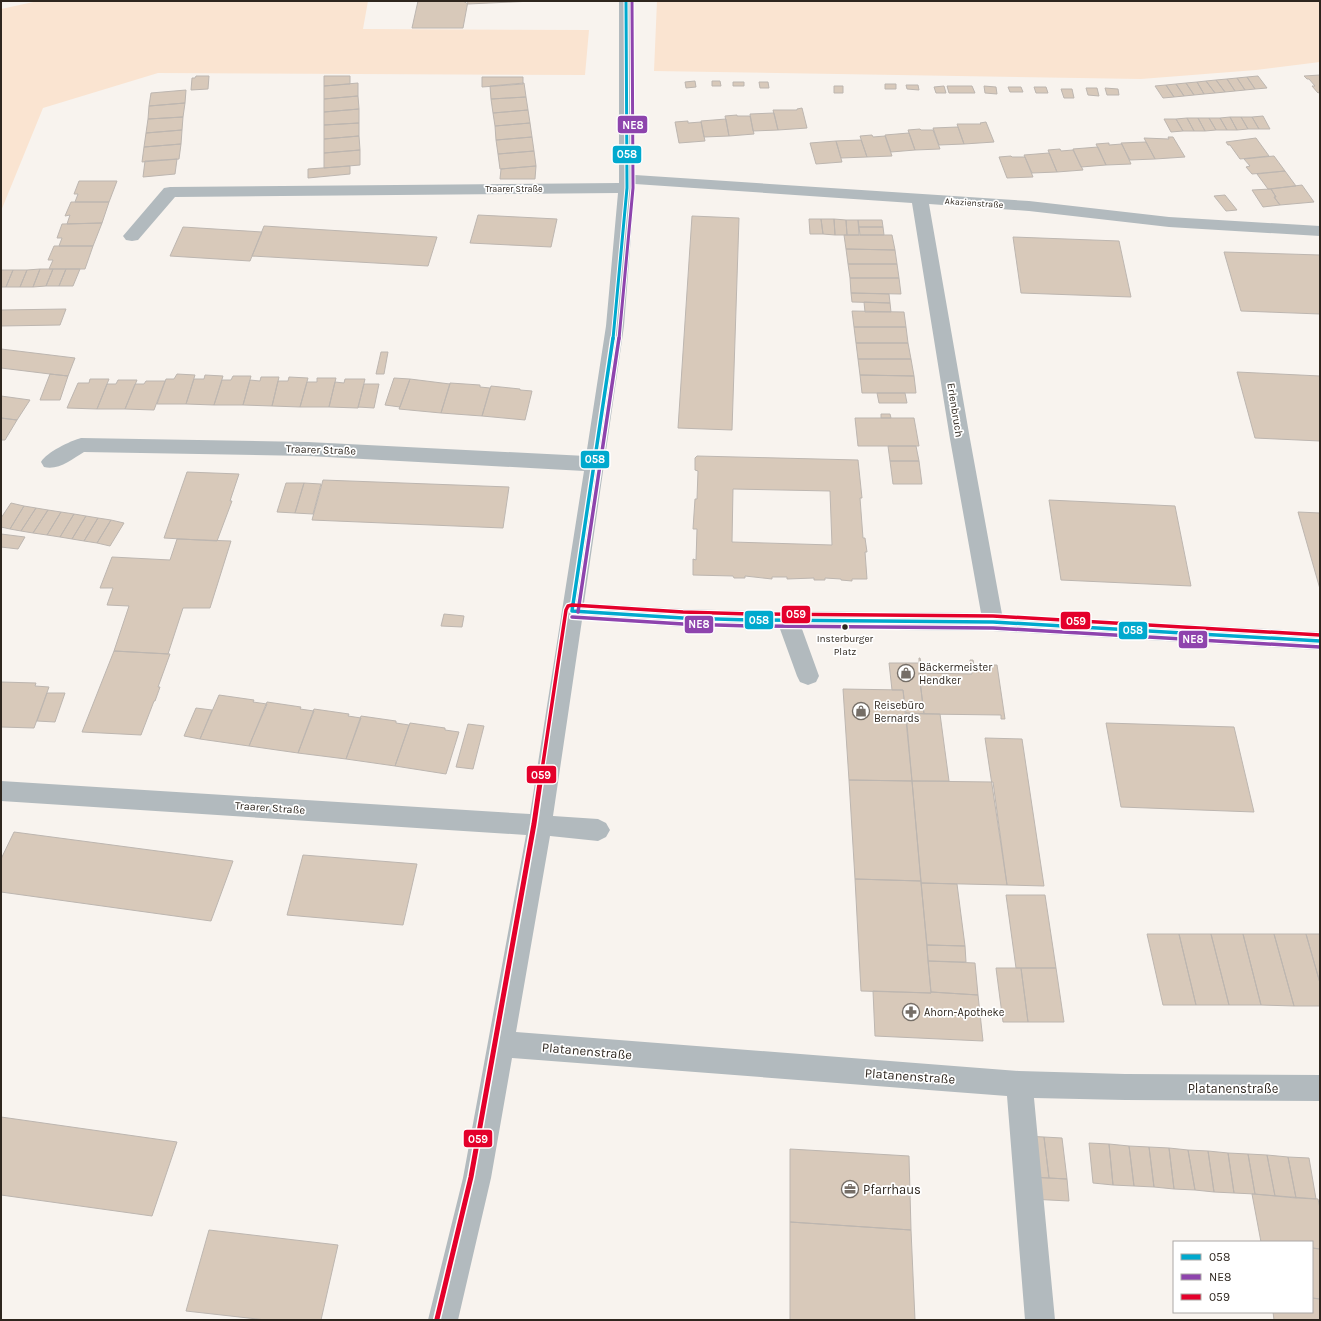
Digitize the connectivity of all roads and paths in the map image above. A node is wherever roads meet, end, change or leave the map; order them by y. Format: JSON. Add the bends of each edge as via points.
{"nodes":[{"id":1,"x":626,"y":1,"type":"edge"},
{"id":2,"x":627,"y":184,"type":"junction"},
{"id":3,"x":920,"y":199,"type":"junction"},
{"id":4,"x":1320,"y":231,"type":"edge"},
{"id":5,"x":132,"y":236,"type":"dead end"},
{"id":6,"x":51,"y":462,"type":"dead end"},
{"id":7,"x":595,"y":464,"type":"junction"},
{"id":8,"x":572,"y":611,"type":"junction"},
{"id":9,"x":788,"y":621,"type":"junction"},
{"id":10,"x":993,"y":622,"type":"junction"},
{"id":11,"x":1320,"y":641,"type":"edge"},
{"id":12,"x":808,"y":676,"type":"dead end"},
{"id":13,"x":1,"y":791,"type":"edge"},
{"id":14,"x":540,"y":825,"type":"junction"},
{"id":15,"x":598,"y":830,"type":"dead end"},
{"id":16,"x":500,"y":1044,"type":"junction"},
{"id":17,"x":1019,"y":1084,"type":"junction"},
{"id":18,"x":1320,"y":1088,"type":"edge"},
{"id":19,"x":443,"y":1320,"type":"edge"},
{"id":20,"x":1040,"y":1320,"type":"edge"}],
"edges":[{"from":1,"to":2,"type":"street"},
{"from":2,"to":3,"type":"street","name":"Akazienstraße"},
{"from":2,"to":5,"type":"street","name":"Traarer Straße","via":[[170,192]]},
{"from":2,"to":7,"type":"street","via":[[615,326]]},
{"from":3,"to":4,"type":"street","name":"Akazienstraße","via":[[1028,206],[1169,222]]},
{"from":3,"to":10,"type":"street","name":"Erlenbruch"},
{"from":6,"to":7,"type":"street","name":"Traarer Straße","via":[[81,445],[308,449]]},
{"from":7,"to":8,"type":"street"},
{"from":8,"to":9,"type":"street"},
{"from":8,"to":14,"type":"street"},
{"from":9,"to":10,"type":"street"},
{"from":9,"to":12,"type":"street"},
{"from":10,"to":11,"type":"street"},
{"from":13,"to":14,"type":"street","name":"Traarer Straße"},
{"from":14,"to":15,"type":"street"},
{"from":14,"to":16,"type":"street"},
{"from":16,"to":17,"type":"street","name":"Platanenstraße","via":[[833,1063]]},
{"from":16,"to":19,"type":"street","via":[[477,1178]]},
{"from":17,"to":18,"type":"street","name":"Platanenstraße"},
{"from":17,"to":20,"type":"street"}]}
